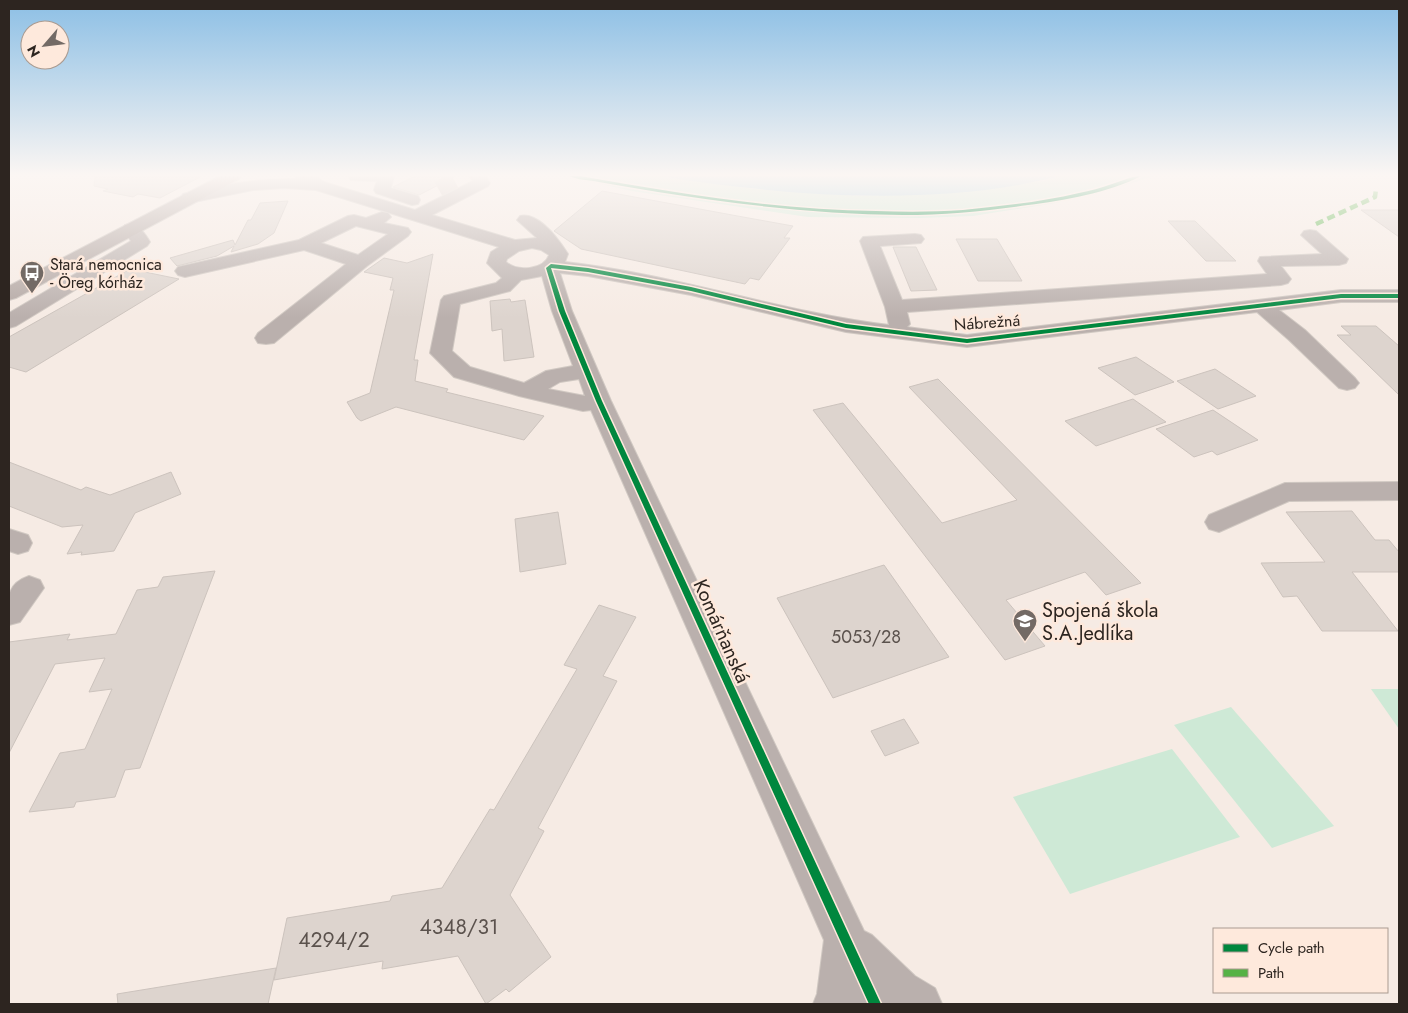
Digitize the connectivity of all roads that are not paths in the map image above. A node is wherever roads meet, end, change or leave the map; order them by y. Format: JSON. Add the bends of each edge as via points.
{"nodes":[{"id":1,"x":142,"y":223,"type":"edge"},
{"id":2,"x":347,"y":223,"type":"edge"},
{"id":3,"x":450,"y":223,"type":"edge"},
{"id":4,"x":368,"y":224,"type":"edge"},
{"id":5,"x":131,"y":229,"type":"junction"},
{"id":6,"x":458,"y":229,"type":"junction"},
{"id":7,"x":1310,"y":235,"type":"dead end"},
{"id":8,"x":914,"y":239,"type":"dead end"},
{"id":9,"x":305,"y":244,"type":"junction"},
{"id":10,"x":518,"y":245,"type":"junction"},
{"id":11,"x":554,"y":259,"type":"junction"},
{"id":12,"x":360,"y":262,"type":"junction"},
{"id":13,"x":507,"y":268,"type":"junction"},
{"id":14,"x":186,"y":271,"type":"dead end"},
{"id":15,"x":629,"y":278,"type":"junction"},
{"id":16,"x":1281,"y":279,"type":"junction"},
{"id":17,"x":691,"y":290,"type":"junction"},
{"id":18,"x":9,"y":294,"type":"edge"},
{"id":19,"x":1398,"y":297,"type":"edge"},
{"id":20,"x":1308,"y":300,"type":"junction"},
{"id":21,"x":1262,"y":306,"type":"junction"},
{"id":22,"x":895,"y":308,"type":"junction"},
{"id":23,"x":562,"y":311,"type":"junction"},
{"id":24,"x":9,"y":322,"type":"edge"},
{"id":25,"x":897,"y":333,"type":"junction"},
{"id":26,"x":266,"y":338,"type":"dead end"},
{"id":27,"x":586,"y":371,"type":"junction"},
{"id":28,"x":1347,"y":383,"type":"dead end"},
{"id":29,"x":527,"y":392,"type":"junction"},
{"id":30,"x":599,"y":401,"type":"junction"},
{"id":31,"x":1399,"y":491,"type":"edge"},
{"id":32,"x":1219,"y":522,"type":"dead end"},
{"id":33,"x":29,"y":588,"type":"dead end"},
{"id":34,"x":9,"y":614,"type":"edge"},
{"id":35,"x":845,"y":938,"type":"junction"},
{"id":36,"x":835,"y":1004,"type":"edge"},
{"id":37,"x":875,"y":1004,"type":"edge"},
{"id":38,"x":920,"y":1004,"type":"edge"}],
"edges":[{"from":1,"to":5,"type":"main road"},
{"from":2,"to":9,"type":"street"},
{"from":3,"to":6,"type":"street","name":"Komárňanská"},
{"from":4,"to":12,"type":"street","via":[[402,232]]},
{"from":5,"to":18,"type":"main road"},
{"from":5,"to":24,"type":"street","via":[[141,242]]},
{"from":6,"to":10,"type":"street","name":"Komárňanská"},
{"from":6,"to":13,"type":"street","name":"Komárňanská"},
{"from":7,"to":16,"type":"street","via":[[1339,259],[1267,260]]},
{"from":8,"to":22,"type":"street","via":[[869,241]]},
{"from":9,"to":12,"type":"street"},
{"from":9,"to":14,"type":"street"},
{"from":10,"to":11,"type":"street","name":"Komárňanská","via":[[542,244]]},
{"from":10,"to":11,"type":"street","via":[[532,225],[552,241]]},
{"from":10,"to":13,"type":"street","via":[[501,252]]},
{"from":11,"to":13,"type":"street","via":[[534,273]]},
{"from":11,"to":15,"type":"street","name":"Nábrežná"},
{"from":11,"to":17,"type":"street","name":"Nábrežná","via":[[626,270]]},
{"from":11,"to":23,"type":"street","name":"Komárňanská"},
{"from":12,"to":26,"type":"street"},
{"from":13,"to":23,"type":"street","name":"Komárňanská"},
{"from":13,"to":29,"type":"street","via":[[512,275],[510,282],[451,300],[440,353],[462,372]]},
{"from":15,"to":17,"type":"street","name":"Nábrežná"},
{"from":15,"to":23,"type":"street","via":[[584,285],[570,296]]},
{"from":16,"to":20,"type":"street"},
{"from":16,"to":22,"type":"street"},
{"from":17,"to":25,"type":"street","name":"Nábrežná","via":[[846,326]]},
{"from":19,"to":20,"type":"street","name":"Nábrežná","via":[[1342,296]]},
{"from":20,"to":21,"type":"street","name":"Nábrežná"},
{"from":21,"to":25,"type":"street","name":"Nábrežná","via":[[967,341]]},
{"from":21,"to":28,"type":"street"},
{"from":22,"to":25,"type":"street","via":[[899,325]]},
{"from":23,"to":27,"type":"street","name":"Komárňanská"},
{"from":27,"to":29,"type":"street","via":[[554,376]]},
{"from":27,"to":30,"type":"street","name":"Komárňanská"},
{"from":29,"to":30,"type":"street","via":[[583,404]]},
{"from":30,"to":35,"type":"street","name":"Komárňanská"},
{"from":31,"to":32,"type":"street","via":[[1285,492]]},
{"from":33,"to":34,"type":"street"},
{"from":35,"to":36,"type":"street"},
{"from":35,"to":37,"type":"street","name":"Komárňanská"},
{"from":35,"to":38,"type":"street","via":[[899,992]]}]}
